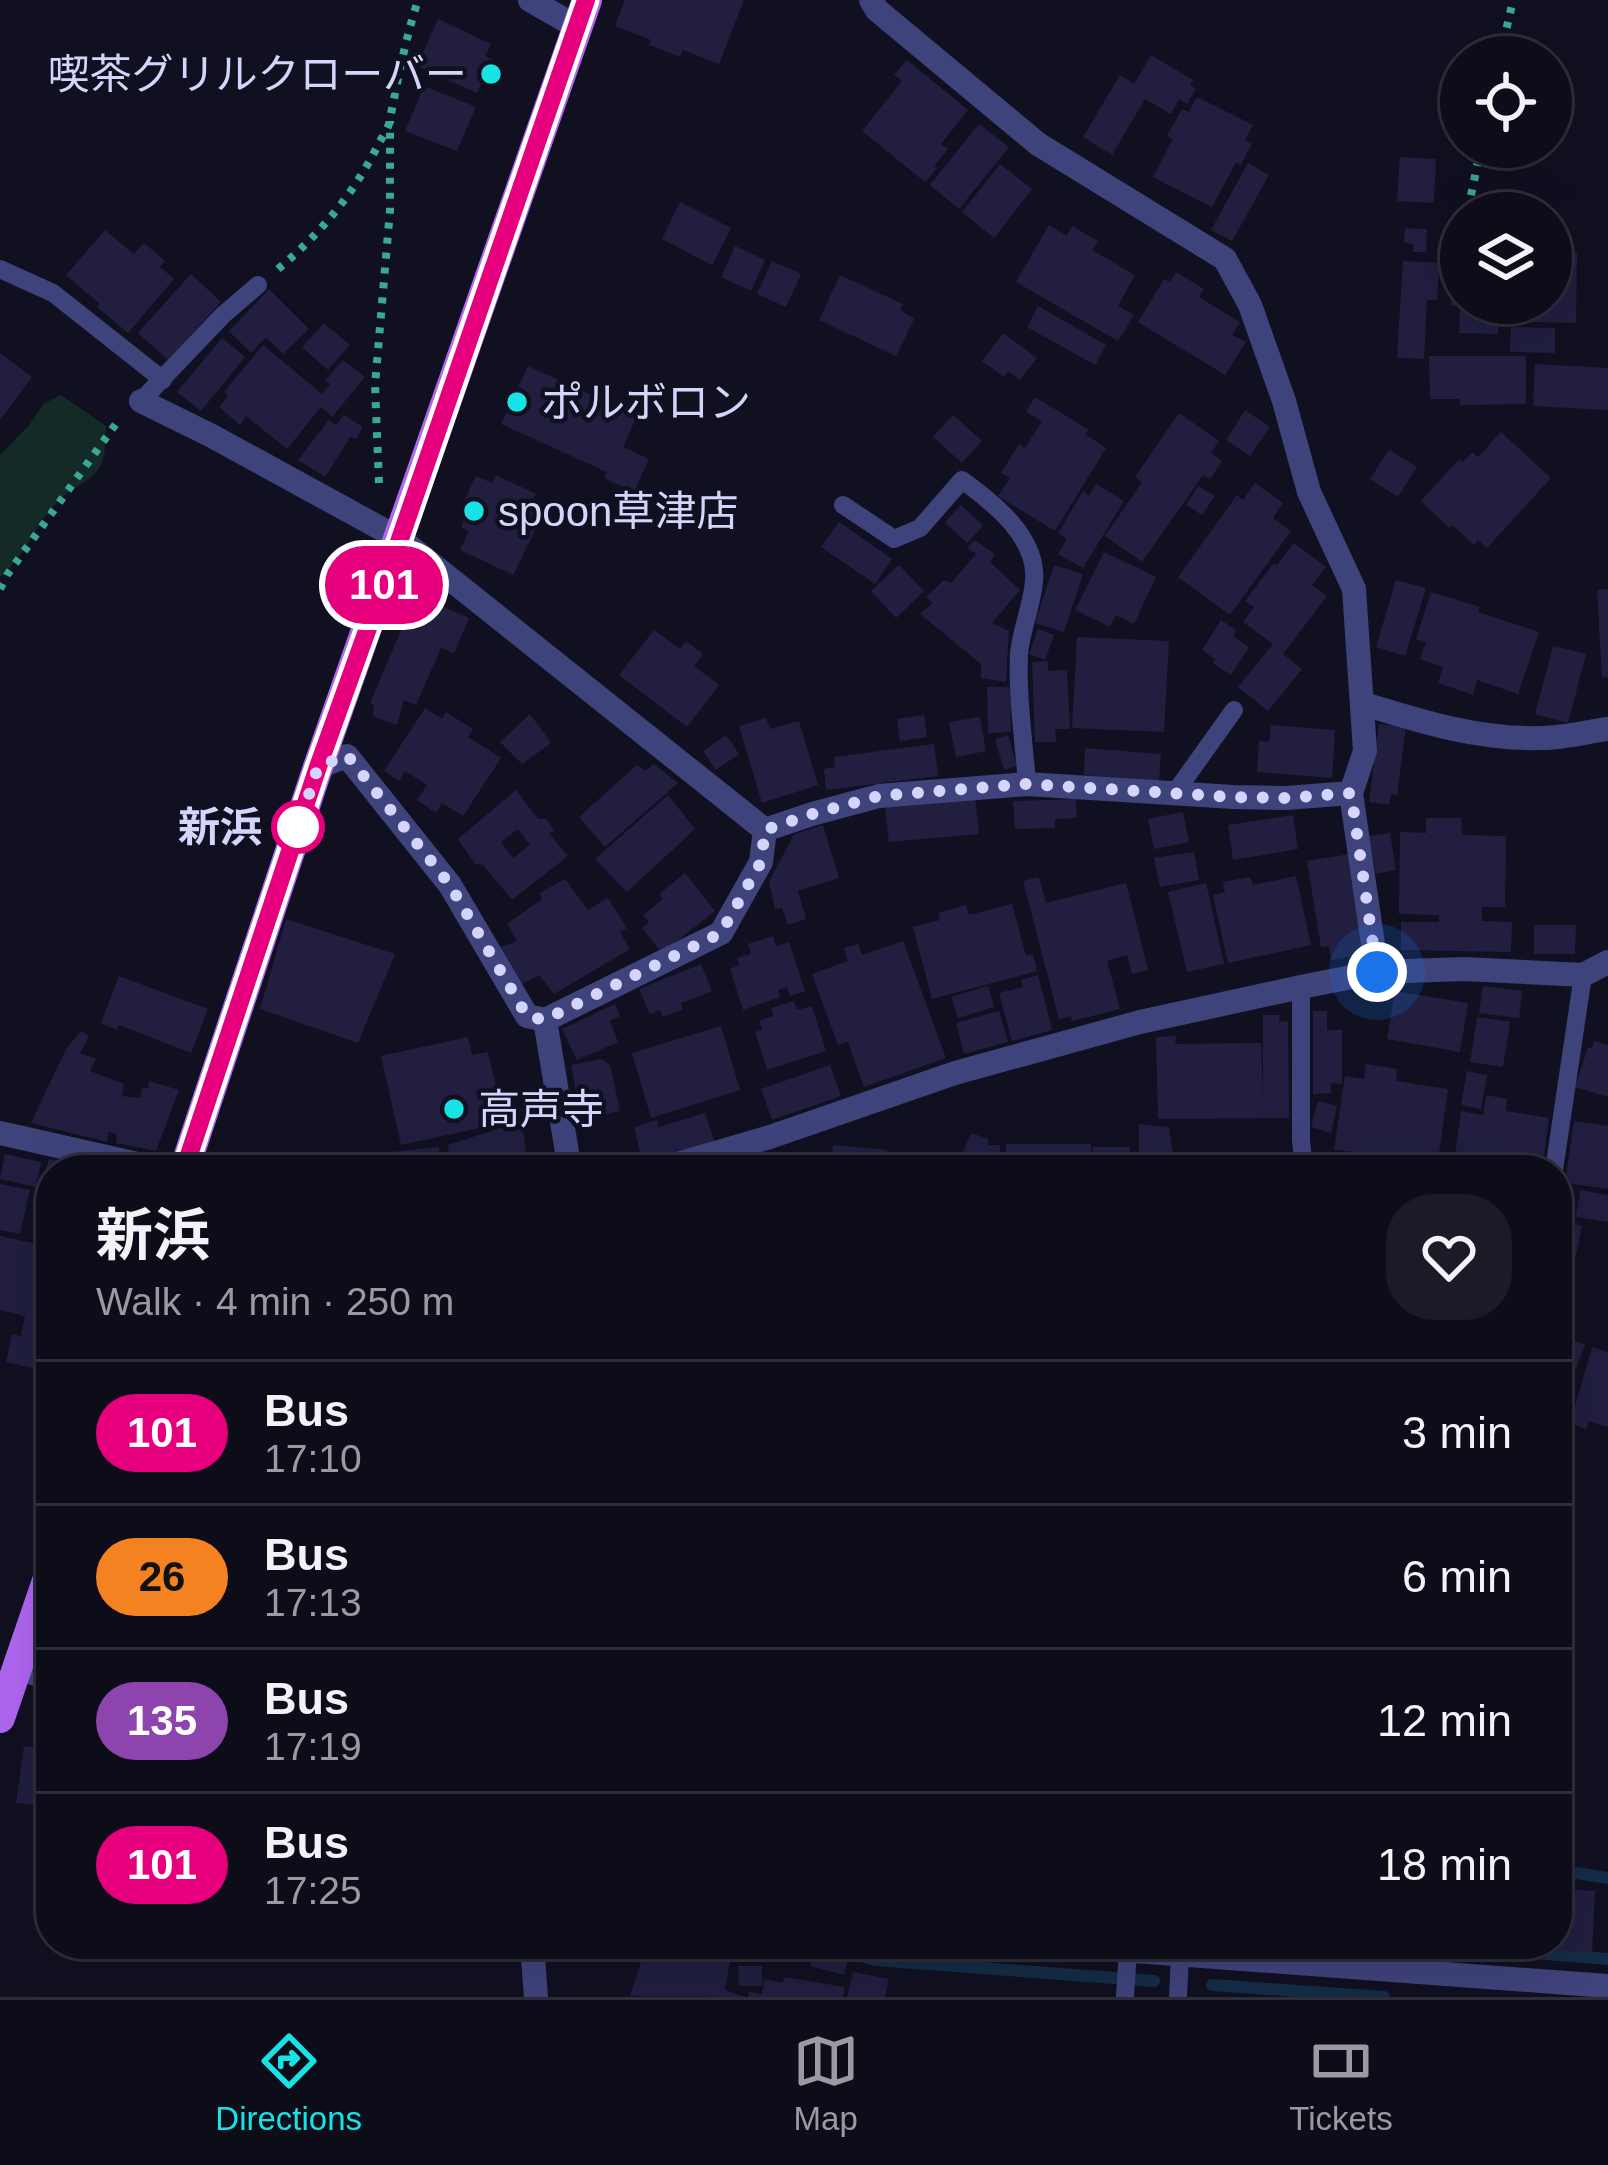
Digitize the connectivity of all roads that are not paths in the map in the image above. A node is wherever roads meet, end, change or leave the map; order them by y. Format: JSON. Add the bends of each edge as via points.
{"nodes":[{"id":1,"x":530,"y":0,"type":"edge"},
{"id":2,"x":871,"y":0,"type":"edge"},
{"id":3,"x":582,"y":14,"type":"edge"},
{"id":4,"x":0,"y":269,"type":"edge"},
{"id":5,"x":259,"y":285,"type":"road end"},
{"id":6,"x":163,"y":380,"type":"junction"},
{"id":7,"x":141,"y":400,"type":"joint"},
{"id":8,"x":843,"y":505,"type":"dead end"},
{"id":9,"x":394,"y":535,"type":"junction"},
{"id":10,"x":1364,"y":704,"type":"junction"},
{"id":11,"x":1234,"y":710,"type":"dead end"},
{"id":12,"x":1608,"y":729,"type":"edge"},
{"id":13,"x":318,"y":767,"type":"junction"},
{"id":14,"x":1027,"y":784,"type":"junction"},
{"id":15,"x":1351,"y":793,"type":"junction"},
{"id":16,"x":1174,"y":794,"type":"junction"},
{"id":17,"x":765,"y":830,"type":"junction"},
{"id":18,"x":1608,"y":962,"type":"edge"},
{"id":19,"x":1377,"y":972,"type":"junction"},
{"id":20,"x":1583,"y":975,"type":"junction"},
{"id":21,"x":1301,"y":986,"type":"junction"},
{"id":22,"x":544,"y":1020,"type":"junction"},
{"id":23,"x":0,"y":1133,"type":"edge"},
{"id":24,"x":98,"y":1155,"type":"edge"},
{"id":25,"x":189,"y":1155,"type":"edge"},
{"id":26,"x":567,"y":1155,"type":"edge"},
{"id":27,"x":708,"y":1155,"type":"edge"},
{"id":28,"x":1302,"y":1155,"type":"edge"},
{"id":29,"x":1556,"y":1155,"type":"edge"},
{"id":30,"x":36,"y":1605,"type":"edge"},
{"id":31,"x":9,"y":1670,"type":"edge"},
{"id":32,"x":0,"y":1718,"type":"edge"},
{"id":33,"x":533,"y":1959,"type":"edge"},
{"id":34,"x":1128,"y":1959,"type":"edge"},
{"id":35,"x":1180,"y":1959,"type":"edge"},
{"id":36,"x":1380,"y":1959,"type":"edge"},
{"id":37,"x":1608,"y":1986,"type":"edge"},
{"id":38,"x":1125,"y":1996,"type":"edge"},
{"id":39,"x":536,"y":1997,"type":"edge"},
{"id":40,"x":1178,"y":1997,"type":"edge"}],
"edges":[{"from":1,"to":3,"type":"street"},
{"from":2,"to":10,"type":"street","via":[[1038,144],[1225,259],[1250,305],[1309,492],[1354,590]]},
{"from":3,"to":9,"type":"main road"},
{"from":4,"to":6,"type":"lane","via":[[53,293]]},
{"from":5,"to":6,"type":"lane"},
{"from":6,"to":7,"type":"lane"},
{"from":7,"to":9,"type":"street"},
{"from":8,"to":14,"type":"lane","via":[[894,538],[920,528],[962,480],[1027,544],[1034,584],[1019,660]]},
{"from":9,"to":13,"type":"main road"},
{"from":9,"to":17,"type":"street"},
{"from":10,"to":12,"type":"street","via":[[1436,727],[1507,737]]},
{"from":10,"to":15,"type":"street","via":[[1365,751]]},
{"from":11,"to":16,"type":"lane"},
{"from":13,"to":22,"type":"street","via":[[347,755],[450,885],[527,1016]]},
{"from":13,"to":25,"type":"main road"},
{"from":14,"to":16,"type":"street"},
{"from":14,"to":17,"type":"street","via":[[879,796]]},
{"from":15,"to":16,"type":"street"},
{"from":15,"to":19,"type":"street"},
{"from":17,"to":22,"type":"street","via":[[761,862],[721,933]]},
{"from":18,"to":20,"type":"street"},
{"from":19,"to":20,"type":"street"},
{"from":19,"to":21,"type":"street"},
{"from":20,"to":29,"type":"lane"},
{"from":21,"to":27,"type":"street","via":[[955,1073]]},
{"from":21,"to":28,"type":"lane"},
{"from":22,"to":26,"type":"street"},
{"from":23,"to":24,"type":"street"},
{"from":30,"to":31,"type":"main road"},
{"from":31,"to":32,"type":"main road"},
{"from":33,"to":39,"type":"street"},
{"from":34,"to":38,"type":"lane"},
{"from":35,"to":40,"type":"lane"},
{"from":36,"to":37,"type":"street"}]}
